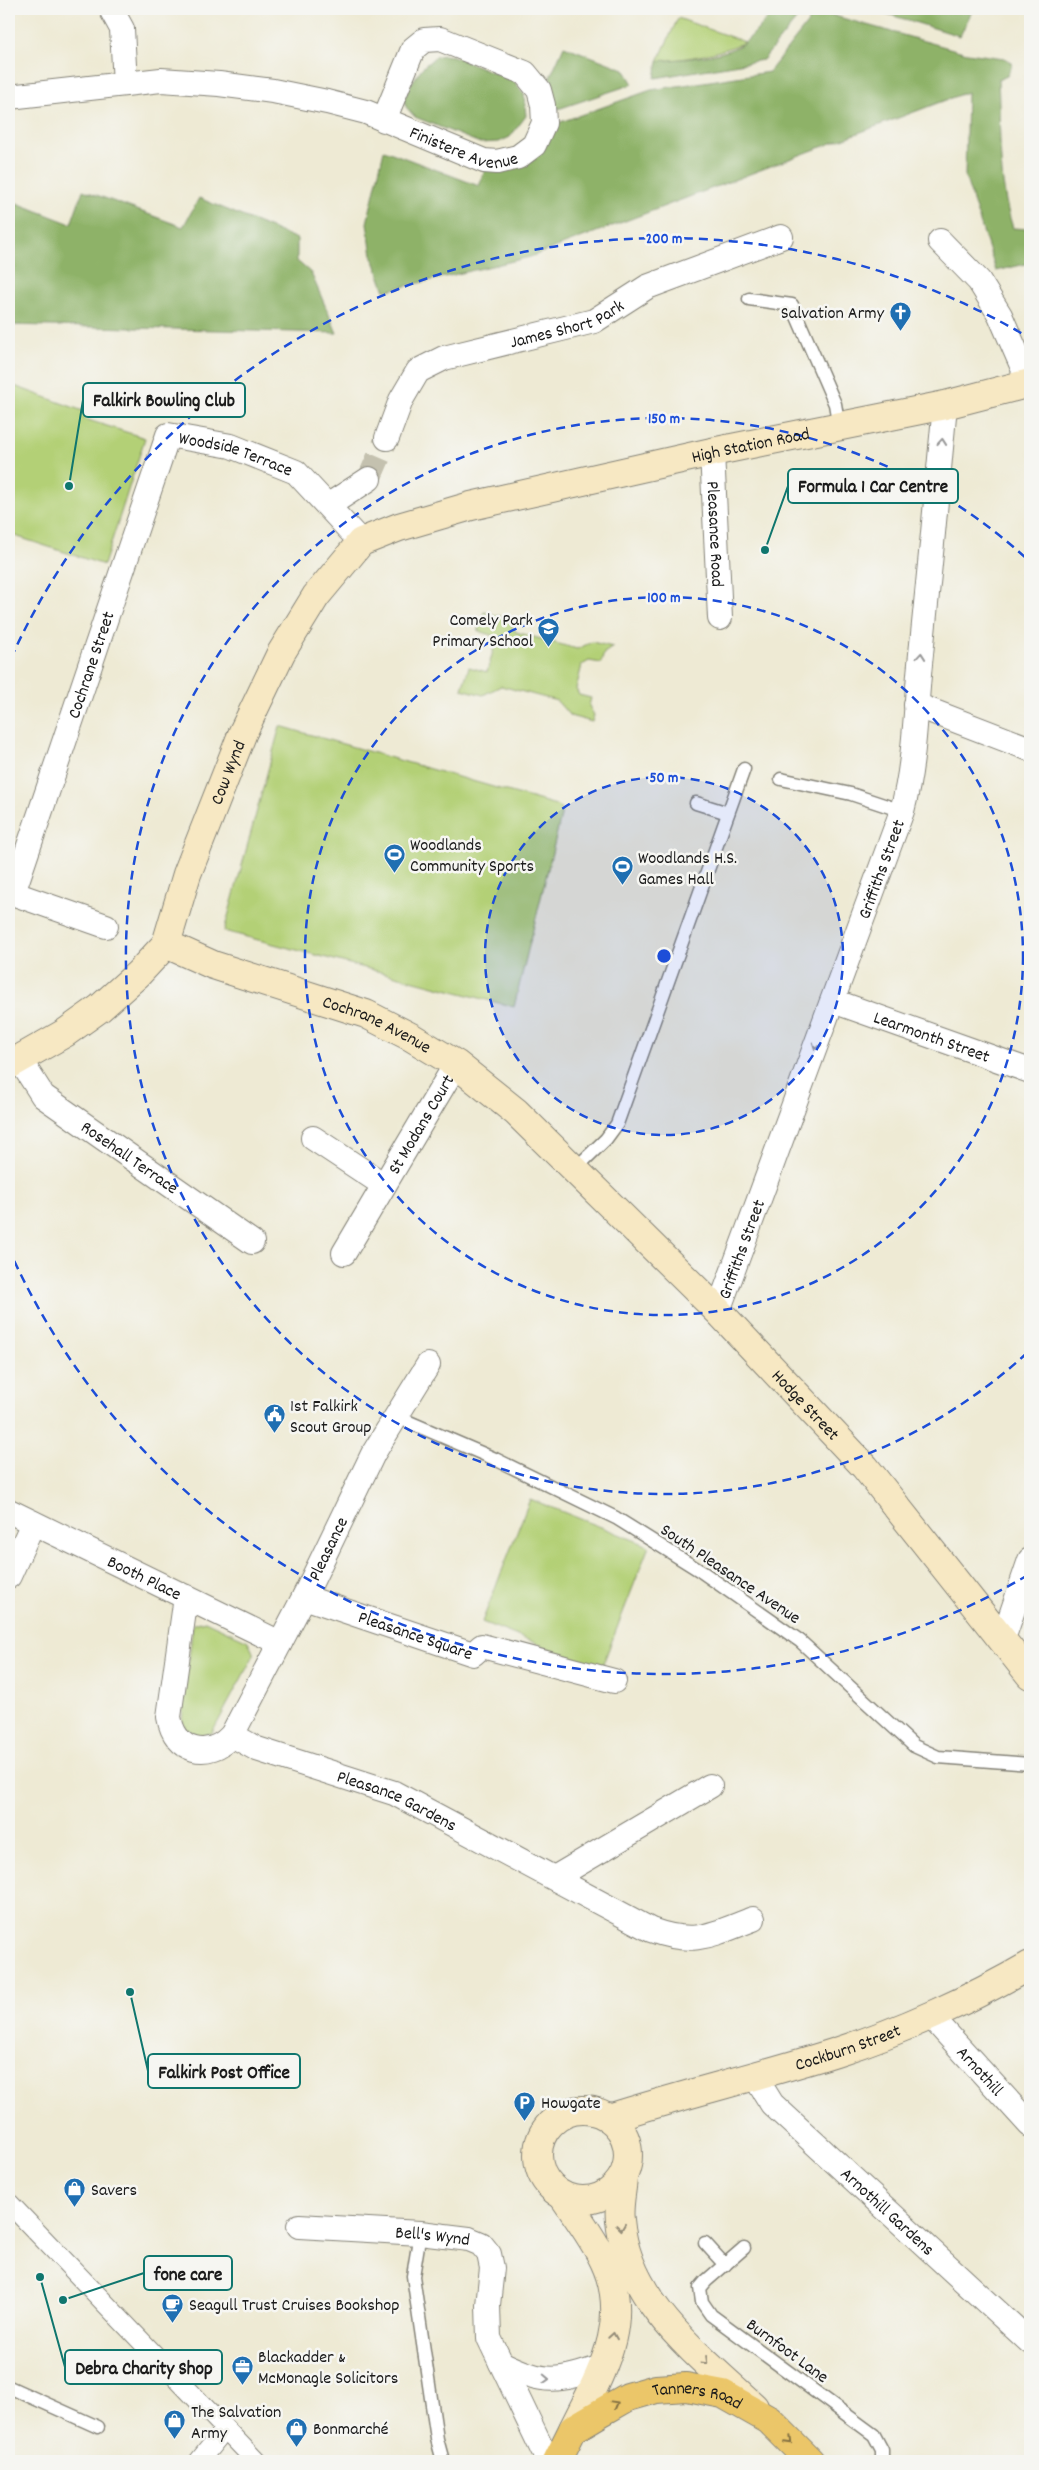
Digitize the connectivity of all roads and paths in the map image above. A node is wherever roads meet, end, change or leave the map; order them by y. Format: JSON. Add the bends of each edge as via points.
{"nodes":[{"id":1,"x":111,"y":9,"type":"edge"},
{"id":2,"x":125,"y":84,"type":"junction"},
{"id":3,"x":9,"y":97,"type":"edge"},
{"id":4,"x":384,"y":120,"type":"junction"},
{"id":5,"x":781,"y":237,"type":"dead end"},
{"id":6,"x":940,"y":241,"type":"dead end"},
{"id":7,"x":750,"y":299,"type":"dead end"},
{"id":8,"x":1030,"y":383,"type":"edge"},
{"id":9,"x":945,"y":405,"type":"junction"},
{"id":10,"x":839,"y":427,"type":"junction"},
{"id":11,"x":168,"y":435,"type":"joint"},
{"id":12,"x":387,"y":438,"type":"tunnel mouth"},
{"id":13,"x":712,"y":452,"type":"junction"},
{"id":14,"x":370,"y":479,"type":"tunnel mouth"},
{"id":15,"x":329,"y":505,"type":"junction"},
{"id":16,"x":471,"y":506,"type":"joint"},
{"id":17,"x":361,"y":542,"type":"junction"},
{"id":18,"x":720,"y":618,"type":"dead end"},
{"id":19,"x":916,"y":705,"type":"junction"},
{"id":20,"x":1030,"y":749,"type":"edge"},
{"id":21,"x":744,"y":769,"type":"dead end"},
{"id":22,"x":781,"y":779,"type":"dead end"},
{"id":23,"x":696,"y":803,"type":"dead end"},
{"id":24,"x":902,"y":811,"type":"junction"},
{"id":25,"x":728,"y":814,"type":"junction"},
{"id":26,"x":11,"y":892,"type":"edge"},
{"id":27,"x":106,"y":926,"type":"dead end"},
{"id":28,"x":166,"y":944,"type":"junction"},
{"id":29,"x":833,"y":1000,"type":"junction"},
{"id":30,"x":14,"y":1063,"type":"edge"},
{"id":31,"x":456,"y":1064,"type":"junction"},
{"id":32,"x":1030,"y":1071,"type":"edge"},
{"id":33,"x":313,"y":1138,"type":"dead end"},
{"id":34,"x":568,"y":1162,"type":"junction"},
{"id":35,"x":384,"y":1185,"type":"junction"},
{"id":36,"x":252,"y":1242,"type":"dead end"},
{"id":37,"x":344,"y":1253,"type":"dead end"},
{"id":38,"x":718,"y":1311,"type":"junction"},
{"id":39,"x":428,"y":1365,"type":"dead end"},
{"id":40,"x":395,"y":1416,"type":"junction"},
{"id":41,"x":9,"y":1511,"type":"edge"},
{"id":42,"x":33,"y":1523,"type":"junction"},
{"id":43,"x":1030,"y":1560,"type":"edge"},
{"id":44,"x":9,"y":1576,"type":"edge"},
{"id":45,"x":186,"y":1597,"type":"junction"},
{"id":46,"x":304,"y":1597,"type":"junction"},
{"id":47,"x":1002,"y":1638,"type":"junction"},
{"id":48,"x":280,"y":1643,"type":"junction"},
{"id":49,"x":1030,"y":1675,"type":"edge"},
{"id":50,"x":614,"y":1681,"type":"dead end"},
{"id":51,"x":232,"y":1735,"type":"junction"},
{"id":52,"x":1030,"y":1764,"type":"edge"},
{"id":53,"x":710,"y":1786,"type":"dead end"},
{"id":54,"x":556,"y":1877,"type":"junction"},
{"id":55,"x":753,"y":1919,"type":"dead end"},
{"id":56,"x":1030,"y":1965,"type":"edge"},
{"id":57,"x":930,"y":2015,"type":"junction"},
{"id":58,"x":754,"y":2075,"type":"junction"},
{"id":59,"x":656,"y":2103,"type":"junction"},
{"id":60,"x":609,"y":2118,"type":"junction"},
{"id":61,"x":1030,"y":2125,"type":"edge"},
{"id":62,"x":628,"y":2146,"type":"junction"},
{"id":63,"x":623,"y":2178,"type":"junction"},
{"id":64,"x":564,"y":2196,"type":"junction"},
{"id":65,"x":9,"y":2203,"type":"edge"},
{"id":66,"x":299,"y":2226,"type":"dead end"},
{"id":67,"x":420,"y":2233,"type":"junction"},
{"id":68,"x":705,"y":2244,"type":"dead end"},
{"id":69,"x":744,"y":2248,"type":"dead end"},
{"id":70,"x":725,"y":2265,"type":"junction"},
{"id":71,"x":1030,"y":2342,"type":"edge"},
{"id":72,"x":501,"y":2363,"type":"junction"},
{"id":73,"x":604,"y":2366,"type":"junction"},
{"id":74,"x":9,"y":2387,"type":"edge"},
{"id":75,"x":769,"y":2420,"type":"junction"},
{"id":76,"x":98,"y":2427,"type":"dead end"},
{"id":77,"x":573,"y":2429,"type":"junction"},
{"id":78,"x":224,"y":2430,"type":"junction"},
{"id":79,"x":199,"y":2461,"type":"edge"},
{"id":80,"x":256,"y":2461,"type":"edge"},
{"id":81,"x":443,"y":2461,"type":"edge"},
{"id":82,"x":548,"y":2461,"type":"edge"},
{"id":83,"x":557,"y":2461,"type":"edge"},
{"id":84,"x":810,"y":2461,"type":"edge"},
{"id":85,"x":882,"y":2461,"type":"edge"}],
"edges":[{"from":1,"to":2,"type":"street","via":[[122,30]]},
{"from":2,"to":3,"type":"street","name":"Finistere Avenue"},
{"from":2,"to":4,"type":"street","name":"Finistere Avenue","via":[[161,80],[273,91],[327,102]]},
{"from":4,"to":4,"type":"street","name":"Finistere Avenue","via":[[484,161],[497,162],[518,157],[534,145],[544,123],[538,90],[525,73],[440,39],[424,40],[413,49]]},
{"from":5,"to":12,"type":"street","name":"James Short Park","via":[[647,287],[594,322],[444,358],[418,371],[401,400]]},
{"from":6,"to":8,"type":"street","via":[[979,281],[1000,315]]},
{"from":7,"to":10,"type":"lane","via":[[792,305],[834,404]]},
{"from":8,"to":9,"type":"main road","name":"High Station Road"},
{"from":9,"to":10,"type":"main road","name":"High Station Road"},
{"from":19,"to":9,"type":"street","name":"Griffiths Street","one_way":true},
{"from":10,"to":13,"type":"main road","name":"High Station Road"},
{"from":11,"to":15,"type":"street","name":"Woodside Terrace","via":[[230,446],[296,472]]},
{"from":11,"to":26,"type":"street","name":"Cochrane Street"},
{"from":13,"to":16,"type":"main road","name":"High Station Road"},
{"from":13,"to":18,"type":"street","name":"Pleasance Road"},
{"from":14,"to":15,"type":"street"},
{"from":15,"to":17,"type":"street","name":"Woodside Terrace"},
{"from":16,"to":17,"type":"main road","name":"Cow Wynd"},
{"from":17,"to":28,"type":"main road","name":"Cow Wynd","via":[[316,596],[280,653],[243,732],[187,874]]},
{"from":19,"to":20,"type":"street"},
{"from":19,"to":24,"type":"street","name":"Griffiths Street","via":[[914,761]]},
{"from":21,"to":25,"type":"lane"},
{"from":22,"to":24,"type":"lane","via":[[850,794]]},
{"from":23,"to":25,"type":"lane"},
{"from":24,"to":29,"type":"street","name":"Griffiths Street"},
{"from":25,"to":34,"type":"lane","via":[[617,1124],[606,1139]]},
{"from":26,"to":27,"type":"street"},
{"from":28,"to":30,"type":"main road","name":"Cow Wynd","via":[[100,1008]]},
{"from":28,"to":31,"type":"main road","name":"Cochrane Avenue","via":[[213,965],[366,1014],[411,1036]]},
{"from":29,"to":32,"type":"street","name":"Learmonth Street"},
{"from":29,"to":38,"type":"street","name":"Griffiths Street","one_way":true},
{"from":30,"to":36,"type":"street","name":"Rosehall Terrace","via":[[43,1096]]},
{"from":31,"to":34,"type":"main road","name":"Cochrane Avenue","via":[[516,1112]]},
{"from":31,"to":35,"type":"street","name":"St Modans Court"},
{"from":33,"to":35,"type":"street","name":"St Modans Court"},
{"from":34,"to":38,"type":"main road","name":"Hodge Street"},
{"from":35,"to":37,"type":"street","name":"St Modans Court"},
{"from":38,"to":47,"type":"main road","name":"Hodge Street","via":[[865,1467]]},
{"from":39,"to":40,"type":"street","name":"Pleasance"},
{"from":40,"to":46,"type":"street","name":"Pleasance","via":[[372,1454]]},
{"from":40,"to":52,"type":"lane","name":"South Pleasance Avenue","via":[[495,1459],[640,1532],[800,1641],[914,1746],[938,1757]]},
{"from":41,"to":42,"type":"street","name":"Booth Place"},
{"from":42,"to":44,"type":"street"},
{"from":42,"to":45,"type":"street","name":"Booth Place"},
{"from":43,"to":47,"type":"street"},
{"from":45,"to":48,"type":"street","name":"Booth Place"},
{"from":45,"to":51,"type":"street","via":[[168,1717],[171,1728],[188,1748],[200,1750],[212,1750]]},
{"from":46,"to":48,"type":"street","name":"Pleasance"},
{"from":46,"to":50,"type":"street","name":"Pleasance Square","via":[[473,1654],[482,1646]]},
{"from":47,"to":49,"type":"main road","name":"Hodge Street"},
{"from":48,"to":51,"type":"street","name":"Pleasance"},
{"from":51,"to":54,"type":"street","name":"Pleasance Gardens","via":[[257,1749],[394,1793]]},
{"from":53,"to":54,"type":"street"},
{"from":54,"to":55,"type":"street","name":"Pleasance Gardens","via":[[651,1930],[686,1940],[703,1938]]},
{"from":56,"to":57,"type":"main road","name":"Cockburn Street"},
{"from":57,"to":58,"type":"main road","name":"Cockburn Street","via":[[837,2052]]},
{"from":57,"to":61,"type":"street","name":"Arnothill"},
{"from":58,"to":59,"type":"main road","name":"Cockburn Street"},
{"from":58,"to":71,"type":"street","name":"Arnothill Gardens","via":[[772,2104]]},
{"from":59,"to":60,"type":"main road","name":"Cockburn Street"},
{"from":59,"to":62,"type":"main road"},
{"from":60,"to":62,"type":"main road","via":[[622,2131]]},
{"from":60,"to":64,"type":"main road","via":[[595,2111],[564,2114],[548,2127],[540,2140],[538,2161],[543,2176]]},
{"from":62,"to":63,"type":"main road","via":[[628,2164]]},
{"from":63,"to":64,"type":"main road","via":[[612,2190],[596,2199],[581,2201]]},
{"from":63,"to":75,"type":"main road","one_way":true,"via":[[619,2218],[630,2266],[644,2294],[687,2343]]},
{"from":73,"to":64,"type":"main road","one_way":true,"via":[[611,2350],[617,2311],[612,2282],[604,2260]]},
{"from":65,"to":78,"type":"street"},
{"from":66,"to":67,"type":"street","name":"Bell's Wynd"},
{"from":67,"to":72,"type":"street","name":"Bell's Wynd","via":[[469,2239],[481,2244],[489,2254],[492,2268],[488,2305],[490,2338]]},
{"from":67,"to":81,"type":"lane","via":[[413,2276]]},
{"from":68,"to":70,"type":"lane"},
{"from":69,"to":70,"type":"lane","name":"Burnfoot Lane"},
{"from":70,"to":85,"type":"lane","name":"Burnfoot Lane","via":[[700,2288],[702,2302],[711,2315],[874,2435],[882,2450]]},
{"from":72,"to":73,"type":"street","one_way":true,"via":[[530,2377],[547,2380],[573,2377]]},
{"from":72,"to":82,"type":"street","name":"Bell's Wynd"},
{"from":73,"to":77,"type":"main road"},
{"from":74,"to":76,"type":"lane"},
{"from":77,"to":75,"type":"main road","name":"Tanners Road","one_way":true,"via":[[628,2397],[656,2389],[686,2386],[723,2394]]},
{"from":75,"to":84,"type":"main road","name":"Tanners Road","one_way":true},
{"from":77,"to":83,"type":"main road"},
{"from":78,"to":79,"type":"street"},
{"from":78,"to":80,"type":"street"}]}
